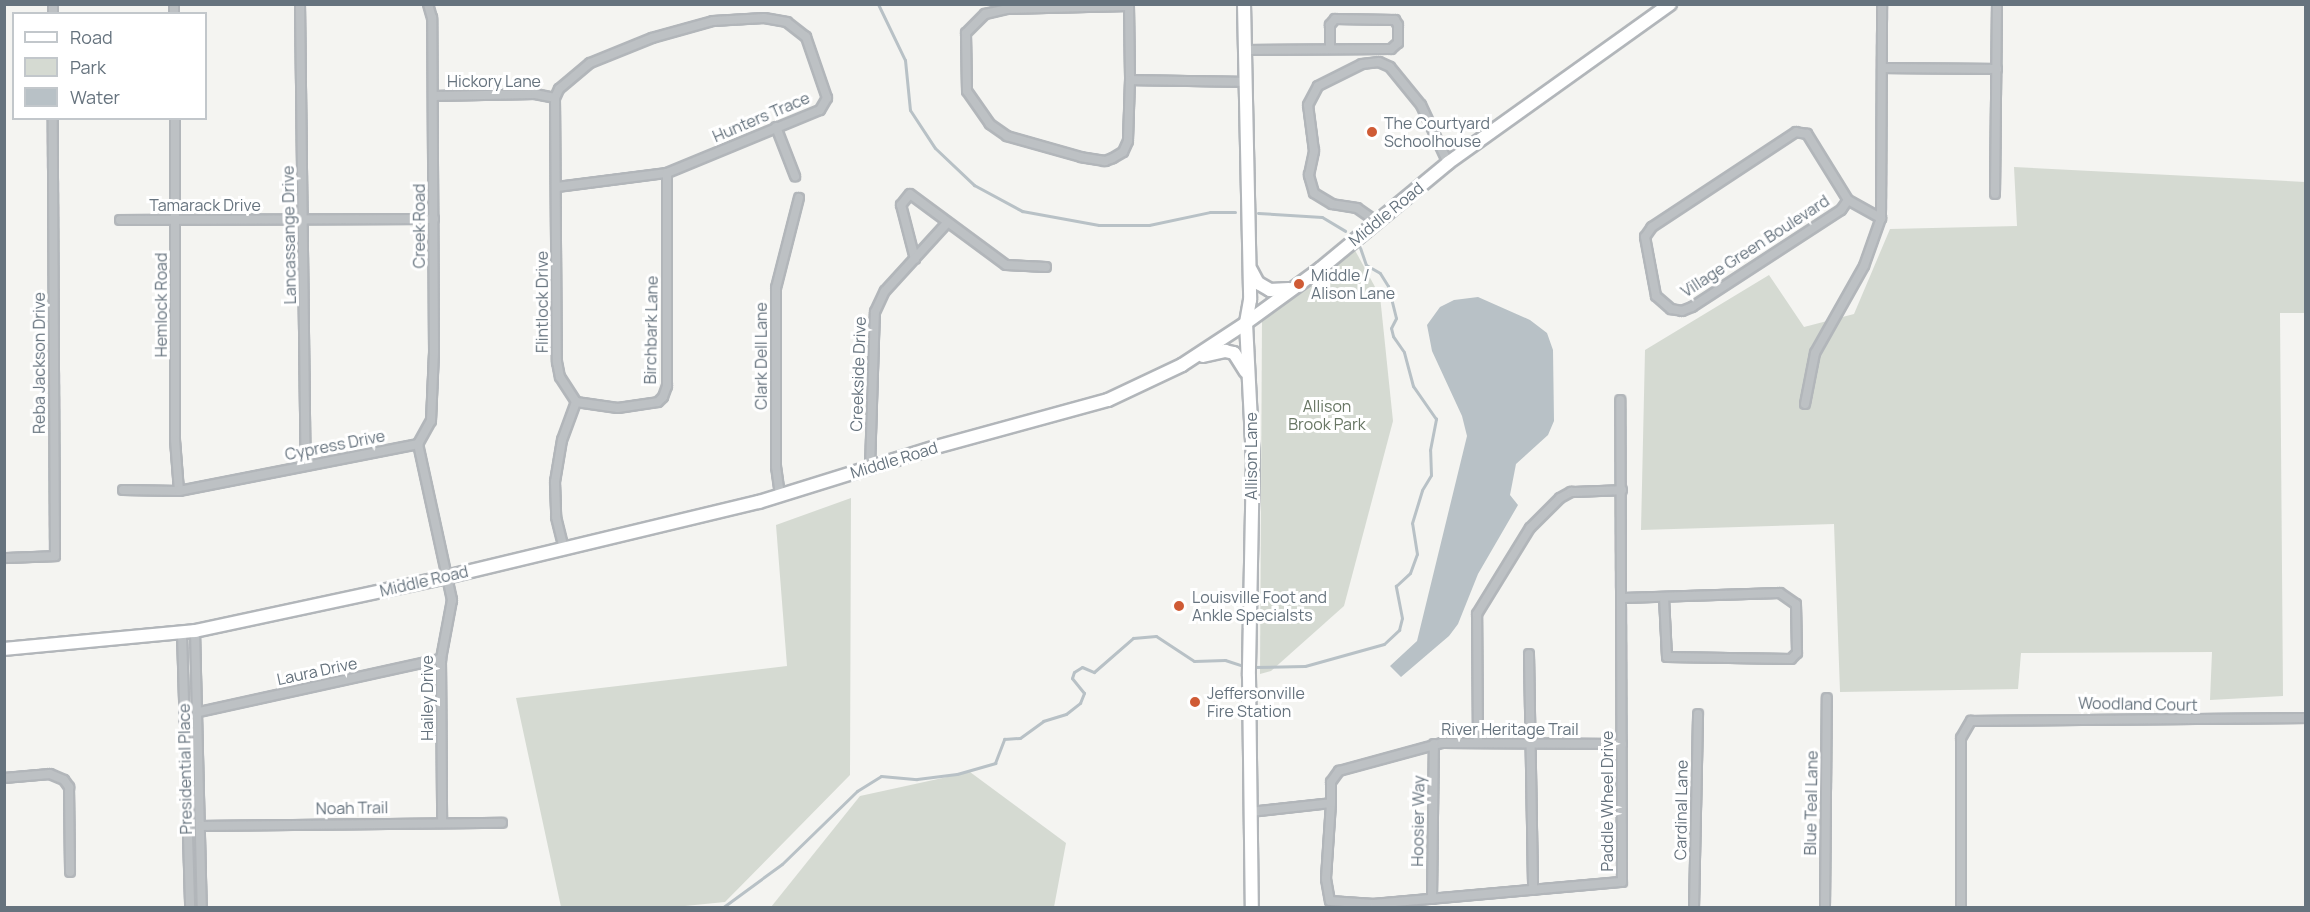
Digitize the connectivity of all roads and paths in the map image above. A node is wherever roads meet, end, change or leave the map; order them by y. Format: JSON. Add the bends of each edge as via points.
{"nodes":[{"id":1,"x":300,"y":4,"type":"edge"},
{"id":2,"x":428,"y":4,"type":"edge"},
{"id":3,"x":1244,"y":4,"type":"edge"},
{"id":4,"x":1670,"y":4,"type":"edge"},
{"id":5,"x":1882,"y":4,"type":"edge"},
{"id":6,"x":1997,"y":4,"type":"edge"},
{"id":7,"x":1129,"y":5,"type":"edge"},
{"id":8,"x":1329,"y":47,"type":"junction"},
{"id":9,"x":1245,"y":50,"type":"junction"},
{"id":10,"x":1882,"y":68,"type":"junction"},
{"id":11,"x":1997,"y":69,"type":"junction"},
{"id":12,"x":1130,"y":80,"type":"junction"},
{"id":13,"x":1246,"y":82,"type":"junction"},
{"id":14,"x":433,"y":96,"type":"junction"},
{"id":15,"x":555,"y":98,"type":"junction"},
{"id":16,"x":53,"y":120,"type":"edge"},
{"id":17,"x":175,"y":120,"type":"edge"},
{"id":18,"x":776,"y":127,"type":"junction"},
{"id":19,"x":1448,"y":163,"type":"junction"},
{"id":20,"x":667,"y":173,"type":"junction"},
{"id":21,"x":795,"y":176,"type":"dead end"},
{"id":22,"x":557,"y":187,"type":"junction"},
{"id":23,"x":1995,"y":194,"type":"dead end"},
{"id":24,"x":799,"y":198,"type":"dead end"},
{"id":25,"x":1848,"y":200,"type":"junction"},
{"id":26,"x":1881,"y":218,"type":"junction"},
{"id":27,"x":434,"y":219,"type":"junction"},
{"id":28,"x":120,"y":220,"type":"dead end"},
{"id":29,"x":175,"y":220,"type":"junction"},
{"id":30,"x":304,"y":220,"type":"junction"},
{"id":31,"x":1377,"y":222,"type":"junction"},
{"id":32,"x":947,"y":223,"type":"junction"},
{"id":33,"x":1249,"y":257,"type":"junction"},
{"id":34,"x":915,"y":259,"type":"junction"},
{"id":35,"x":1046,"y":267,"type":"dead end"},
{"id":36,"x":1296,"y":286,"type":"junction"},
{"id":37,"x":1246,"y":323,"type":"junction"},
{"id":38,"x":1193,"y":358,"type":"junction"},
{"id":39,"x":1248,"y":375,"type":"junction"},
{"id":40,"x":1620,"y":400,"type":"dead end"},
{"id":41,"x":576,"y":402,"type":"junction"},
{"id":42,"x":1805,"y":404,"type":"dead end"},
{"id":43,"x":418,"y":444,"type":"junction"},
{"id":44,"x":306,"y":465,"type":"junction"},
{"id":45,"x":870,"y":468,"type":"junction"},
{"id":46,"x":123,"y":490,"type":"dead end"},
{"id":47,"x":1622,"y":490,"type":"junction"},
{"id":48,"x":179,"y":491,"type":"junction"},
{"id":49,"x":780,"y":495,"type":"junction"},
{"id":50,"x":564,"y":548,"type":"junction"},
{"id":51,"x":4,"y":558,"type":"edge"},
{"id":52,"x":446,"y":577,"type":"junction"},
{"id":53,"x":1664,"y":597,"type":"junction"},
{"id":54,"x":1623,"y":598,"type":"junction"},
{"id":55,"x":195,"y":631,"type":"junction"},
{"id":56,"x":182,"y":633,"type":"junction"},
{"id":57,"x":4,"y":649,"type":"edge"},
{"id":58,"x":1529,"y":654,"type":"dead end"},
{"id":59,"x":441,"y":659,"type":"junction"},
{"id":60,"x":1827,"y":698,"type":"dead end"},
{"id":61,"x":199,"y":712,"type":"junction"},
{"id":62,"x":1698,"y":714,"type":"dead end"},
{"id":63,"x":2306,"y":717,"type":"edge"},
{"id":64,"x":1478,"y":743,"type":"junction"},
{"id":65,"x":1529,"y":743,"type":"junction"},
{"id":66,"x":1434,"y":744,"type":"junction"},
{"id":67,"x":1622,"y":744,"type":"junction"},
{"id":68,"x":4,"y":778,"type":"edge"},
{"id":69,"x":1331,"y":803,"type":"junction"},
{"id":70,"x":1250,"y":812,"type":"junction"},
{"id":71,"x":442,"y":822,"type":"junction"},
{"id":72,"x":502,"y":823,"type":"dead end"},
{"id":73,"x":202,"y":826,"type":"junction"},
{"id":74,"x":70,"y":872,"type":"dead end"},
{"id":75,"x":1533,"y":890,"type":"junction"},
{"id":76,"x":1432,"y":899,"type":"junction"},
{"id":77,"x":190,"y":908,"type":"edge"},
{"id":78,"x":202,"y":908,"type":"edge"},
{"id":79,"x":1252,"y":908,"type":"edge"},
{"id":80,"x":1694,"y":908,"type":"edge"},
{"id":81,"x":1825,"y":908,"type":"edge"},
{"id":82,"x":1960,"y":908,"type":"edge"}],
"edges":[{"from":1,"to":30,"type":"street","name":"Lancassange Drive"},
{"from":2,"to":14,"type":"street","name":"Creek Road","via":[[432,18]]},
{"from":3,"to":9,"type":"main road","name":"Allison Lane"},
{"from":4,"to":19,"type":"main road","name":"Middle Road"},
{"from":5,"to":10,"type":"street"},
{"from":6,"to":11,"type":"street"},
{"from":7,"to":12,"type":"street"},
{"from":7,"to":12,"type":"street","via":[[1006,9],[976,20],[966,33],[967,91],[1000,133],[1105,161],[1123,152],[1128,141]]},
{"from":8,"to":8,"type":"street","via":[[1394,48],[1398,43],[1398,25],[1395,20],[1335,19],[1330,26]]},
{"from":8,"to":9,"type":"street"},
{"from":9,"to":13,"type":"main road","name":"Allison Lane"},
{"from":10,"to":11,"type":"street"},
{"from":10,"to":26,"type":"street"},
{"from":11,"to":23,"type":"street"},
{"from":12,"to":13,"type":"street"},
{"from":13,"to":33,"type":"main road","name":"Allison Lane"},
{"from":14,"to":15,"type":"street","name":"Hickory Lane","via":[[535,94]]},
{"from":14,"to":27,"type":"street","name":"Creek Road"},
{"from":15,"to":18,"type":"street","name":"Hunters Trace","via":[[571,76],[590,63],[652,38],[713,21],[764,18],[787,22],[806,37],[827,98],[820,110]]},
{"from":15,"to":22,"type":"street","name":"Flintlock Drive"},
{"from":16,"to":51,"type":"street","name":"Reba Jackson Drive","via":[[55,556]]},
{"from":17,"to":29,"type":"street","name":"Hemlock Road"},
{"from":18,"to":20,"type":"street","name":"Hunters Trace"},
{"from":18,"to":21,"type":"street"},
{"from":19,"to":31,"type":"main road","name":"Middle Road"},
{"from":19,"to":31,"type":"street","via":[[1421,105],[1390,67],[1379,62],[1362,63],[1318,86],[1308,105],[1314,151],[1309,175],[1314,192],[1332,204],[1357,208]]},
{"from":20,"to":22,"type":"street","name":"Hunters Trace"},
{"from":20,"to":41,"type":"street","name":"Birchbark Lane","via":[[667,386],[663,397],[658,402],[618,408]]},
{"from":22,"to":41,"type":"street","name":"Flintlock Drive","via":[[557,362],[560,377]]},
{"from":24,"to":49,"type":"street","name":"Clark Dell Lane","via":[[797,219],[776,288],[776,467]]},
{"from":25,"to":25,"type":"street","name":"Village Green Boulevard","via":[[1841,210],[1692,307],[1682,311],[1671,309],[1656,296],[1645,237],[1652,227],[1796,132],[1807,134]]},
{"from":25,"to":26,"type":"street","name":"Village Green Boulevard"},
{"from":26,"to":42,"type":"street","via":[[1864,266],[1815,353]]},
{"from":27,"to":30,"type":"street","name":"Tamarack Drive"},
{"from":27,"to":43,"type":"street","name":"Creek Road","via":[[431,421]]},
{"from":28,"to":29,"type":"street","name":"Tamarack Drive"},
{"from":29,"to":30,"type":"street","name":"Tamarack Drive"},
{"from":29,"to":48,"type":"street","name":"Hemlock Road"},
{"from":30,"to":44,"type":"street","name":"Lancassange Drive"},
{"from":31,"to":36,"type":"main road","name":"Middle Road"},
{"from":32,"to":34,"type":"street","name":"Creekside Drive"},
{"from":32,"to":34,"type":"street","via":[[913,194],[902,199]]},
{"from":32,"to":35,"type":"street","via":[[1006,265]]},
{"from":33,"to":36,"type":"main road","via":[[1258,283],[1270,290]]},
{"from":33,"to":37,"type":"main road","name":"Allison Lane"},
{"from":34,"to":45,"type":"street","name":"Creekside Drive","via":[[885,291],[875,312]]},
{"from":36,"to":37,"type":"main road","name":"Middle Road"},
{"from":37,"to":38,"type":"main road","name":"Middle Road"},
{"from":37,"to":39,"type":"main road","name":"Allison Lane"},
{"from":38,"to":39,"type":"main road","via":[[1213,352],[1234,353]]},
{"from":38,"to":45,"type":"main road","name":"Middle Road","via":[[1108,400]]},
{"from":39,"to":70,"type":"main road","name":"Allison Lane","via":[[1253,459]]},
{"from":40,"to":47,"type":"street","name":"Paddle Wheel Drive"},
{"from":41,"to":50,"type":"street","via":[[562,440],[555,482],[556,517]]},
{"from":43,"to":44,"type":"street","name":"Cypress Drive"},
{"from":43,"to":52,"type":"street"},
{"from":44,"to":48,"type":"street","name":"Cypress Drive"},
{"from":45,"to":49,"type":"main road","name":"Middle Road"},
{"from":46,"to":48,"type":"street","name":"Cypress Drive"},
{"from":47,"to":54,"type":"street","name":"Paddle Wheel Drive"},
{"from":47,"to":64,"type":"street","via":[[1570,492],[1560,498],[1530,528],[1477,614]]},
{"from":49,"to":50,"type":"main road","name":"Middle Road"},
{"from":50,"to":52,"type":"main road","name":"Middle Road"},
{"from":52,"to":55,"type":"main road","name":"Middle Road"},
{"from":52,"to":59,"type":"street","name":"Hailey Drive","via":[[451,617]]},
{"from":53,"to":53,"type":"street","via":[[1768,592],[1790,597],[1796,604],[1797,653],[1791,659],[1667,657]]},
{"from":53,"to":54,"type":"street"},
{"from":54,"to":67,"type":"street","name":"Paddle Wheel Drive"},
{"from":55,"to":56,"type":"main road","name":"Middle Road"},
{"from":55,"to":61,"type":"street","name":"Presidential Place"},
{"from":56,"to":57,"type":"main road","name":"Middle Road"},
{"from":56,"to":77,"type":"street","name":"Presidential Place"},
{"from":58,"to":65,"type":"street"},
{"from":59,"to":61,"type":"street","name":"Laura Drive"},
{"from":59,"to":71,"type":"street","name":"Hailey Drive"},
{"from":60,"to":81,"type":"street","name":"Blue Teal Lane"},
{"from":61,"to":73,"type":"street","name":"Presidential Place"},
{"from":62,"to":80,"type":"street","name":"Cardinal Lane"},
{"from":63,"to":82,"type":"street","name":"Woodland Court","via":[[1971,721],[1961,738]]},
{"from":64,"to":65,"type":"street","name":"River Heritage Trail"},
{"from":64,"to":66,"type":"street","name":"River Heritage Trail"},
{"from":65,"to":67,"type":"street","name":"River Heritage Trail"},
{"from":65,"to":75,"type":"street"},
{"from":66,"to":69,"type":"street","name":"River Heritage Trail","via":[[1339,771],[1331,782]]},
{"from":66,"to":76,"type":"street","name":"Hoosier Way"},
{"from":67,"to":75,"type":"street","name":"Paddle Wheel Drive","via":[[1622,882]]},
{"from":68,"to":74,"type":"street","via":[[50,774],[69,787]]},
{"from":69,"to":70,"type":"street"},
{"from":69,"to":76,"type":"street","name":"Paddle Wheel Drive","via":[[1326,879],[1330,901],[1374,904]]},
{"from":70,"to":79,"type":"main road","name":"Allison Lane"},
{"from":71,"to":72,"type":"street","name":"Noah Trail"},
{"from":71,"to":73,"type":"street","name":"Noah Trail"},
{"from":73,"to":78,"type":"street","name":"Presidential Place"},
{"from":75,"to":76,"type":"street","name":"Paddle Wheel Drive"}]}
